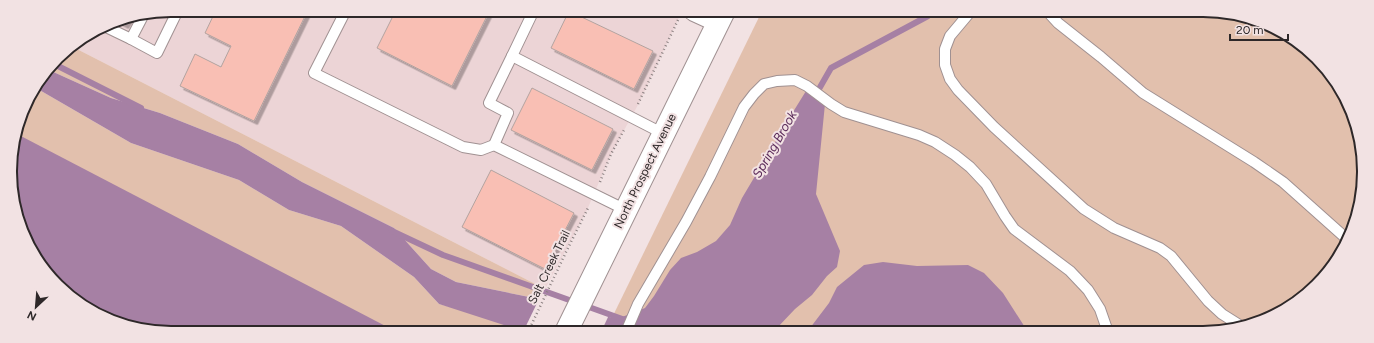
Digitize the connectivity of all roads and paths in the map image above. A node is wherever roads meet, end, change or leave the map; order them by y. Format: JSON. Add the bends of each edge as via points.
{"nodes":[{"id":1,"x":175,"y":17,"type":"edge"},
{"id":2,"x":342,"y":17,"type":"edge"},
{"id":3,"x":531,"y":17,"type":"edge"},
{"id":4,"x":721,"y":17,"type":"edge"},
{"id":5,"x":966,"y":17,"type":"edge"},
{"id":6,"x":1052,"y":17,"type":"edge"},
{"id":7,"x":141,"y":20,"type":"edge"},
{"id":8,"x":111,"y":29,"type":"edge"},
{"id":9,"x":672,"y":30,"type":"dead end"},
{"id":10,"x":131,"y":39,"type":"junction"},
{"id":11,"x":512,"y":56,"type":"junction"},
{"id":12,"x":639,"y":103,"type":"dead end"},
{"id":13,"x":664,"y":134,"type":"junction"},
{"id":14,"x":620,"y":138,"type":"dead end"},
{"id":15,"x":494,"y":145,"type":"junction"},
{"id":16,"x":600,"y":184,"type":"dead end"},
{"id":17,"x":588,"y":210,"type":"dead end"},
{"id":18,"x":626,"y":210,"type":"junction"},
{"id":19,"x":1343,"y":235,"type":"edge"},
{"id":20,"x":1235,"y":322,"type":"edge"},
{"id":21,"x":531,"y":326,"type":"edge"},
{"id":22,"x":569,"y":326,"type":"edge"},
{"id":23,"x":629,"y":326,"type":"edge"},
{"id":24,"x":1106,"y":326,"type":"edge"}],
"edges":[{"from":1,"to":10,"type":"lane","via":[[157,53]]},
{"from":2,"to":15,"type":"lane","via":[[314,73],[463,147],[481,150]]},
{"from":3,"to":11,"type":"lane"},
{"from":4,"to":13,"type":"main road","name":"North Prospect Avenue"},
{"from":5,"to":20,"type":"lane","via":[[950,36],[945,50],[945,65],[950,79],[958,90],[994,127],[1084,209],[1114,228],[1160,248],[1171,256],[1208,301]]},
{"from":6,"to":19,"type":"lane","via":[[1143,93],[1277,178]]},
{"from":7,"to":10,"type":"lane"},
{"from":8,"to":10,"type":"lane"},
{"from":9,"to":12,"type":"path"},
{"from":11,"to":13,"type":"lane"},
{"from":11,"to":15,"type":"lane","via":[[489,103],[508,113]]},
{"from":13,"to":18,"type":"main road","name":"North Prospect Avenue"},
{"from":14,"to":16,"type":"path"},
{"from":15,"to":18,"type":"lane"},
{"from":17,"to":21,"type":"path","name":"Salt Creek Trail"},
{"from":18,"to":22,"type":"main road","name":"North Prospect Avenue"},
{"from":23,"to":24,"type":"lane","via":[[638,304],[690,215],[744,107],[764,84],[795,80],[844,112],[919,135],[955,154],[986,184],[1014,229],[1070,271],[1088,290],[1100,309]]}]}
